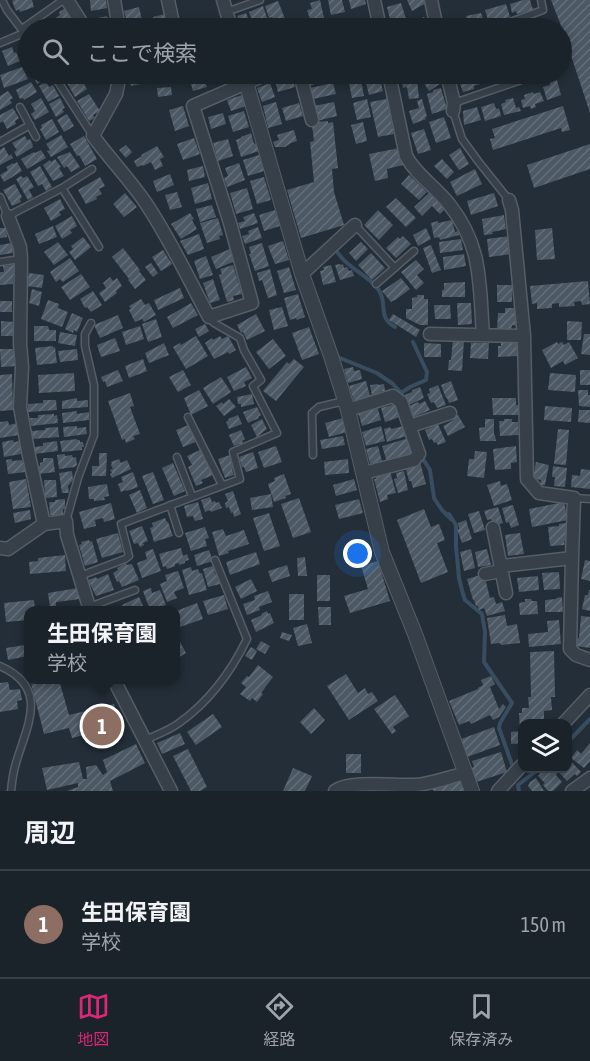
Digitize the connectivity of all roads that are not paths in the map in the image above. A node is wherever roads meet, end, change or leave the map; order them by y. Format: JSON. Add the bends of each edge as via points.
{"nodes":[{"id":1,"x":2,"y":0,"type":"edge"},
{"id":2,"x":65,"y":0,"type":"edge"},
{"id":3,"x":114,"y":0,"type":"edge"},
{"id":4,"x":168,"y":0,"type":"edge"},
{"id":5,"x":260,"y":0,"type":"edge"},
{"id":6,"x":374,"y":0,"type":"edge"},
{"id":7,"x":431,"y":0,"type":"edge"},
{"id":8,"x":541,"y":0,"type":"edge"},
{"id":9,"x":224,"y":6,"type":"edge"},
{"id":10,"x":43,"y":18,"type":"edge"},
{"id":11,"x":78,"y":18,"type":"edge"},
{"id":12,"x":117,"y":18,"type":"edge"},
{"id":13,"x":172,"y":18,"type":"edge"},
{"id":14,"x":378,"y":18,"type":"edge"},
{"id":15,"x":435,"y":18,"type":"edge"},
{"id":16,"x":521,"y":18,"type":"edge"},
{"id":17,"x":18,"y":25,"type":"edge"},
{"id":18,"x":18,"y":36,"type":"edge"},
{"id":19,"x":0,"y":43,"type":"edge"},
{"id":20,"x":59,"y":84,"type":"edge"},
{"id":21,"x":117,"y":84,"type":"edge"},
{"id":22,"x":234,"y":84,"type":"edge"},
{"id":23,"x":247,"y":84,"type":"edge"},
{"id":24,"x":303,"y":84,"type":"edge"},
{"id":25,"x":391,"y":84,"type":"edge"},
{"id":26,"x":449,"y":84,"type":"edge"},
{"id":27,"x":510,"y":84,"type":"edge"},
{"id":28,"x":20,"y":107,"type":"dead end"},
{"id":29,"x":454,"y":107,"type":"junction"},
{"id":30,"x":312,"y":120,"type":"dead end"},
{"id":31,"x":30,"y":125,"type":"junction"},
{"id":32,"x":93,"y":136,"type":"junction"},
{"id":33,"x":36,"y":137,"type":"dead end"},
{"id":34,"x":0,"y":142,"type":"edge"},
{"id":35,"x":92,"y":168,"type":"dead end"},
{"id":36,"x":62,"y":188,"type":"junction"},
{"id":37,"x":0,"y":197,"type":"edge"},
{"id":38,"x":509,"y":200,"type":"joint"},
{"id":39,"x":8,"y":216,"type":"junction"},
{"id":40,"x":355,"y":225,"type":"joint"},
{"id":41,"x":99,"y":247,"type":"dead end"},
{"id":42,"x":414,"y":251,"type":"dead end"},
{"id":43,"x":21,"y":259,"type":"junction"},
{"id":44,"x":0,"y":262,"type":"edge"},
{"id":45,"x":394,"y":268,"type":"junction"},
{"id":46,"x":302,"y":274,"type":"junction"},
{"id":47,"x":376,"y":284,"type":"dead end"},
{"id":48,"x":209,"y":316,"type":"junction"},
{"id":49,"x":91,"y":322,"type":"dead end"},
{"id":50,"x":430,"y":334,"type":"dead end"},
{"id":51,"x":483,"y":335,"type":"junction"},
{"id":52,"x":524,"y":336,"type":"junction"},
{"id":53,"x":346,"y":406,"type":"junction"},
{"id":54,"x":450,"y":413,"type":"dead end"},
{"id":55,"x":188,"y":417,"type":"dead end"},
{"id":56,"x":410,"y":426,"type":"junction"},
{"id":57,"x":313,"y":455,"type":"dead end"},
{"id":58,"x":177,"y":457,"type":"dead end"},
{"id":59,"x":364,"y":473,"type":"junction"},
{"id":60,"x":222,"y":485,"type":"junction"},
{"id":61,"x":192,"y":496,"type":"junction"},
{"id":62,"x":574,"y":498,"type":"junction"},
{"id":63,"x":590,"y":499,"type":"edge"},
{"id":64,"x":170,"y":505,"type":"junction"},
{"id":65,"x":66,"y":521,"type":"junction"},
{"id":66,"x":44,"y":524,"type":"junction"},
{"id":67,"x":493,"y":528,"type":"dead end"},
{"id":68,"x":179,"y":533,"type":"dead end"},
{"id":69,"x":0,"y":548,"type":"edge"},
{"id":70,"x":572,"y":558,"type":"junction"},
{"id":71,"x":215,"y":560,"type":"dead end"},
{"id":72,"x":501,"y":569,"type":"junction"},
{"id":73,"x":485,"y":574,"type":"dead end"},
{"id":74,"x":80,"y":576,"type":"junction"},
{"id":75,"x":135,"y":590,"type":"dead end"},
{"id":76,"x":506,"y":593,"type":"dead end"},
{"id":77,"x":89,"y":606,"type":"edge"},
{"id":78,"x":97,"y":606,"type":"edge"},
{"id":79,"x":590,"y":660,"type":"edge"},
{"id":80,"x":0,"y":666,"type":"edge"},
{"id":81,"x":24,"y":682,"type":"edge"},
{"id":82,"x":25,"y":684,"type":"edge"},
{"id":83,"x":116,"y":684,"type":"edge"},
{"id":84,"x":590,"y":695,"type":"edge"},
{"id":85,"x":567,"y":719,"type":"edge"},
{"id":86,"x":145,"y":740,"type":"junction"},
{"id":87,"x":518,"y":770,"type":"edge"},
{"id":88,"x":466,"y":773,"type":"junction"},
{"id":89,"x":590,"y":778,"type":"edge"},
{"id":90,"x":11,"y":791,"type":"edge"},
{"id":91,"x":171,"y":791,"type":"edge"},
{"id":92,"x":335,"y":791,"type":"edge"},
{"id":93,"x":472,"y":791,"type":"edge"},
{"id":94,"x":498,"y":791,"type":"edge"},
{"id":95,"x":572,"y":791,"type":"edge"}],
"edges":[{"from":1,"to":17,"type":"lane"},
{"from":2,"to":10,"type":"lane"},
{"from":2,"to":11,"type":"street"},
{"from":3,"to":12,"type":"street"},
{"from":4,"to":13,"type":"street"},
{"from":5,"to":9,"type":"lane"},
{"from":6,"to":14,"type":"street"},
{"from":7,"to":15,"type":"street"},
{"from":8,"to":16,"type":"lane","via":[[543,10]]},
{"from":18,"to":19,"type":"lane"},
{"from":20,"to":32,"type":"lane"},
{"from":21,"to":32,"type":"street","via":[[116,94]]},
{"from":22,"to":48,"type":"street","via":[[193,106],[252,303]]},
{"from":23,"to":46,"type":"street"},
{"from":24,"to":30,"type":"street"},
{"from":25,"to":51,"type":"street","via":[[406,156],[449,205],[476,254]]},
{"from":26,"to":29,"type":"street"},
{"from":27,"to":29,"type":"lane"},
{"from":28,"to":31,"type":"lane"},
{"from":29,"to":38,"type":"lane","via":[[462,139]]},
{"from":31,"to":33,"type":"lane"},
{"from":31,"to":34,"type":"lane"},
{"from":32,"to":48,"type":"street","via":[[144,200]]},
{"from":35,"to":36,"type":"lane"},
{"from":36,"to":39,"type":"lane"},
{"from":36,"to":41,"type":"lane"},
{"from":37,"to":39,"type":"lane"},
{"from":38,"to":52,"type":"street"},
{"from":39,"to":43,"type":"street"},
{"from":40,"to":45,"type":"lane"},
{"from":40,"to":46,"type":"street"},
{"from":42,"to":45,"type":"lane"},
{"from":43,"to":44,"type":"lane"},
{"from":43,"to":66,"type":"street","via":[[20,407]]},
{"from":45,"to":47,"type":"lane"},
{"from":46,"to":53,"type":"street"},
{"from":48,"to":60,"type":"lane","via":[[240,338],[261,380],[253,386],[277,433],[233,452],[240,479]]},
{"from":49,"to":65,"type":"lane","via":[[85,346],[94,385],[94,435]]},
{"from":50,"to":51,"type":"street"},
{"from":51,"to":52,"type":"street"},
{"from":52,"to":62,"type":"street","via":[[527,479],[539,493]]},
{"from":53,"to":56,"type":"street","via":[[393,396],[401,402]]},
{"from":53,"to":57,"type":"lane","via":[[319,407],[312,413]]},
{"from":53,"to":59,"type":"street"},
{"from":54,"to":56,"type":"street"},
{"from":55,"to":60,"type":"lane"},
{"from":56,"to":59,"type":"street","via":[[419,454],[414,460]]},
{"from":58,"to":61,"type":"lane"},
{"from":59,"to":88,"type":"street","via":[[382,552]]},
{"from":60,"to":61,"type":"lane"},
{"from":61,"to":64,"type":"lane"},
{"from":62,"to":63,"type":"lane"},
{"from":62,"to":70,"type":"street"},
{"from":64,"to":68,"type":"lane"},
{"from":64,"to":74,"type":"lane","via":[[121,524],[129,556]]},
{"from":65,"to":66,"type":"street"},
{"from":65,"to":74,"type":"street"},
{"from":66,"to":69,"type":"street","via":[[8,549]]},
{"from":67,"to":72,"type":"street"},
{"from":70,"to":72,"type":"street"},
{"from":70,"to":79,"type":"street","via":[[570,649]]},
{"from":71,"to":86,"type":"lane","via":[[248,639],[216,690],[178,724]]},
{"from":72,"to":73,"type":"street"},
{"from":72,"to":76,"type":"street"},
{"from":74,"to":77,"type":"street"},
{"from":75,"to":78,"type":"lane"},
{"from":80,"to":81,"type":"lane"},
{"from":82,"to":90,"type":"lane","via":[[32,710]]},
{"from":83,"to":86,"type":"street"},
{"from":84,"to":85,"type":"street"},
{"from":86,"to":91,"type":"street"},
{"from":87,"to":94,"type":"street"},
{"from":88,"to":92,"type":"street","via":[[417,785],[365,784]]},
{"from":88,"to":93,"type":"street"},
{"from":89,"to":95,"type":"street"}]}
